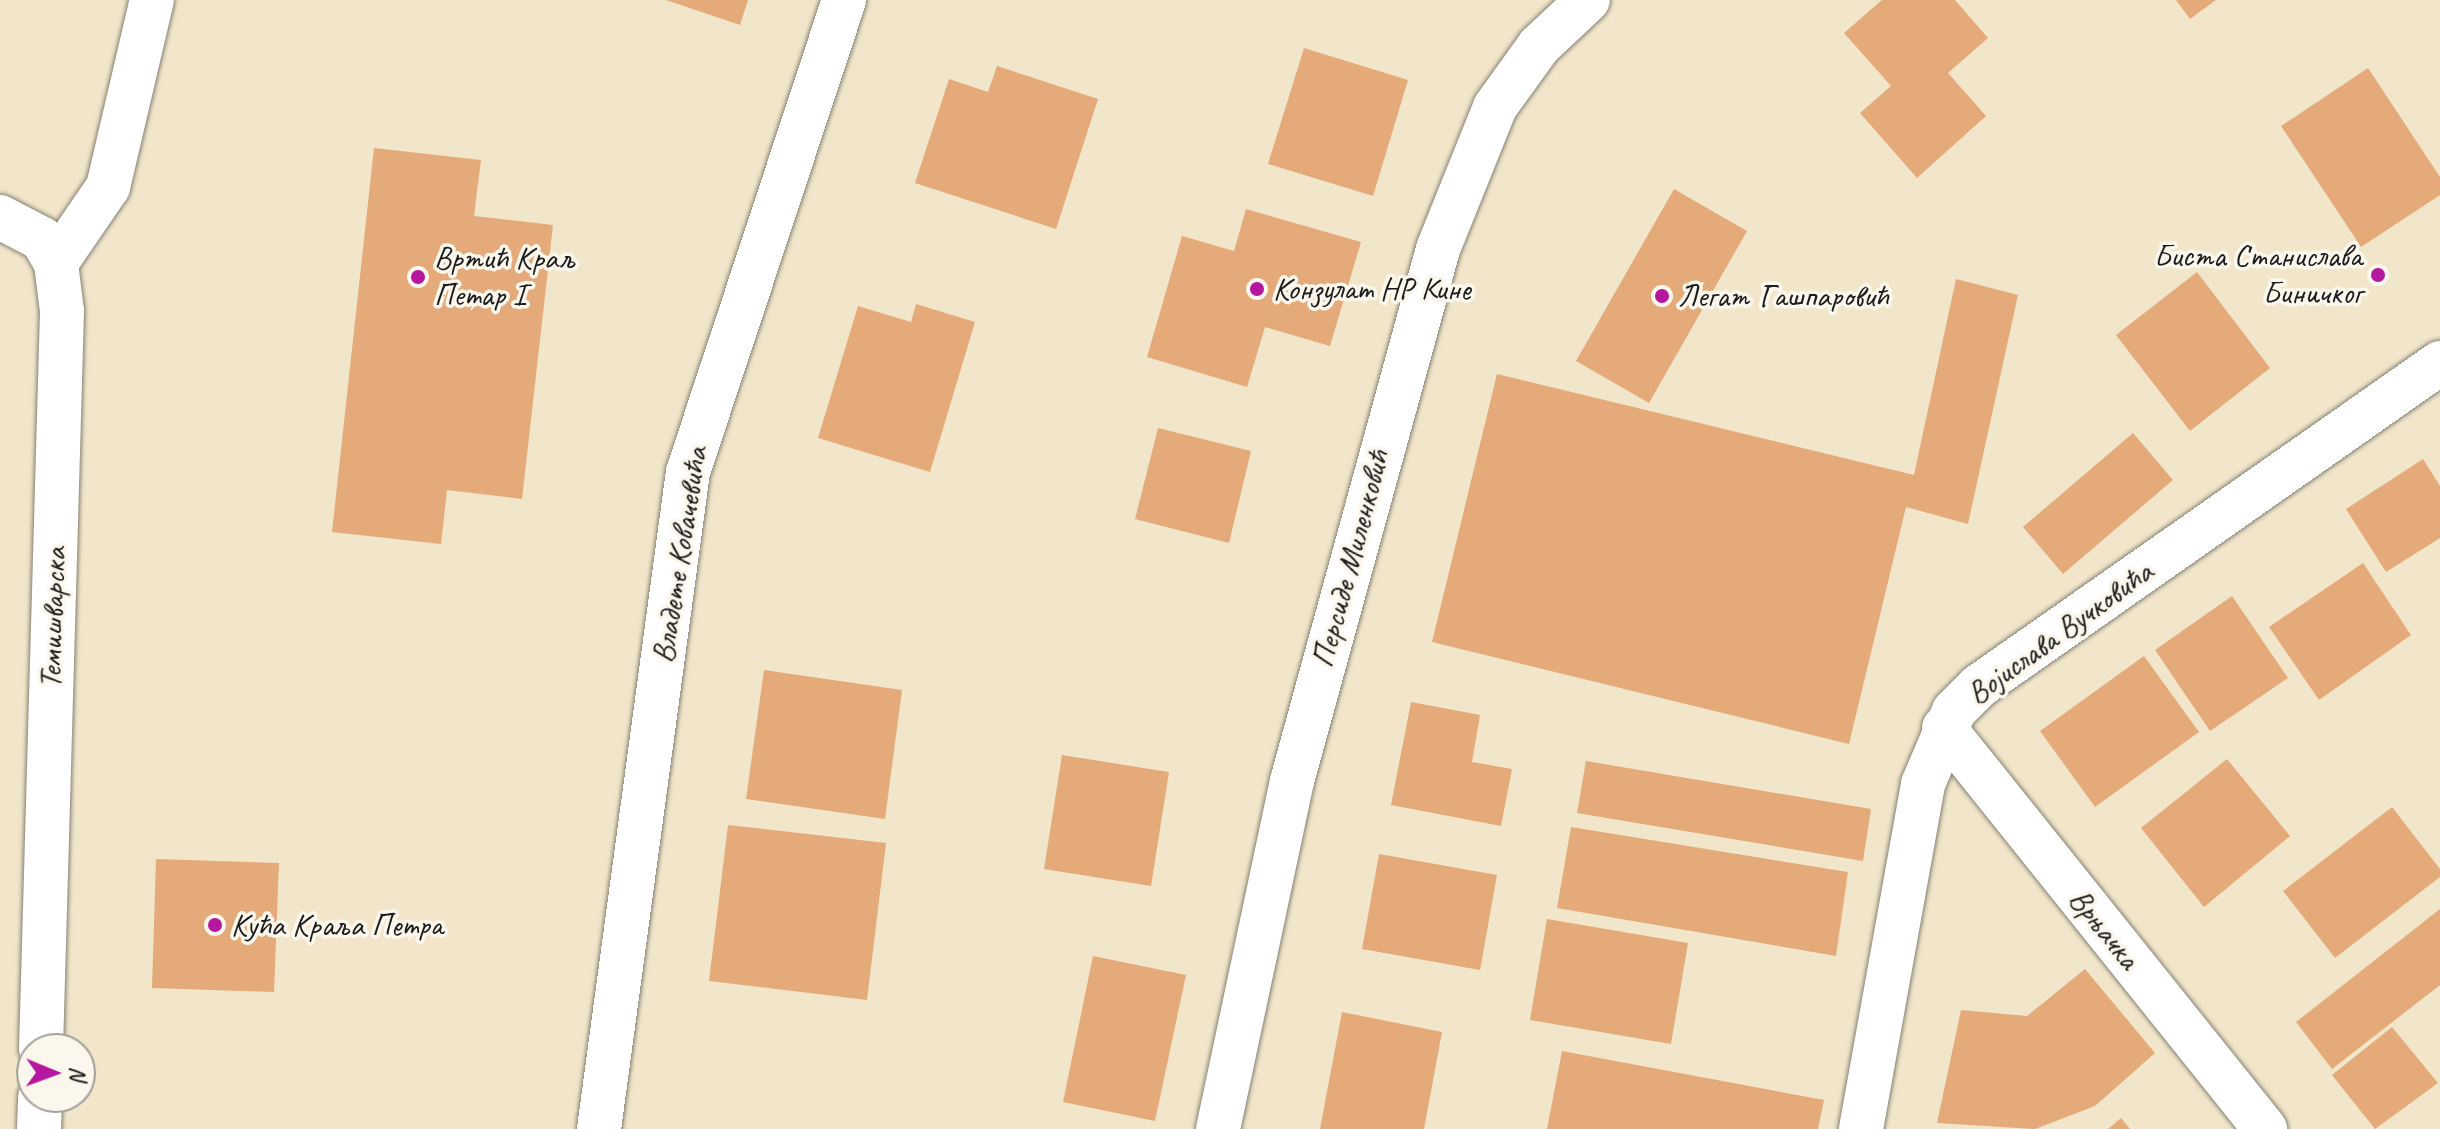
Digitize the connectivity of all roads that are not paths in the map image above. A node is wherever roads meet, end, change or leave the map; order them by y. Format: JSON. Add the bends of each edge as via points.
{"nodes":[{"id":1,"x":152,"y":0,"type":"edge"},
{"id":2,"x":844,"y":0,"type":"edge"},
{"id":3,"x":1576,"y":11,"type":"edge"},
{"id":4,"x":0,"y":217,"type":"edge"},
{"id":5,"x":56,"y":263,"type":"junction"},
{"id":6,"x":2440,"y":363,"type":"edge"},
{"id":7,"x":1944,"y":728,"type":"junction"},
{"id":8,"x":41,"y":1033,"type":"edge"},
{"id":9,"x":599,"y":1129,"type":"edge"},
{"id":10,"x":1218,"y":1129,"type":"edge"},
{"id":11,"x":1861,"y":1129,"type":"edge"},
{"id":12,"x":2265,"y":1129,"type":"edge"}],
"edges":[{"from":1,"to":5,"type":"street","via":[[108,187]]},
{"from":2,"to":9,"type":"street","name":"Владете Ковачевића","via":[[688,472]]},
{"from":3,"to":10,"type":"street","name":"Персиде Миленковић","via":[[1517,72],[1495,107],[1438,249],[1292,781]]},
{"from":4,"to":5,"type":"street","via":[[42,239]]},
{"from":5,"to":8,"type":"street","name":"Темишварска","via":[[62,311]]},
{"from":6,"to":7,"type":"street","name":"Војислава Вучковића","via":[[1979,686]]},
{"from":7,"to":11,"type":"street","name":"Војислава Вучковића","via":[[1923,784]]},
{"from":7,"to":12,"type":"street","name":"Врњачка"}]}
